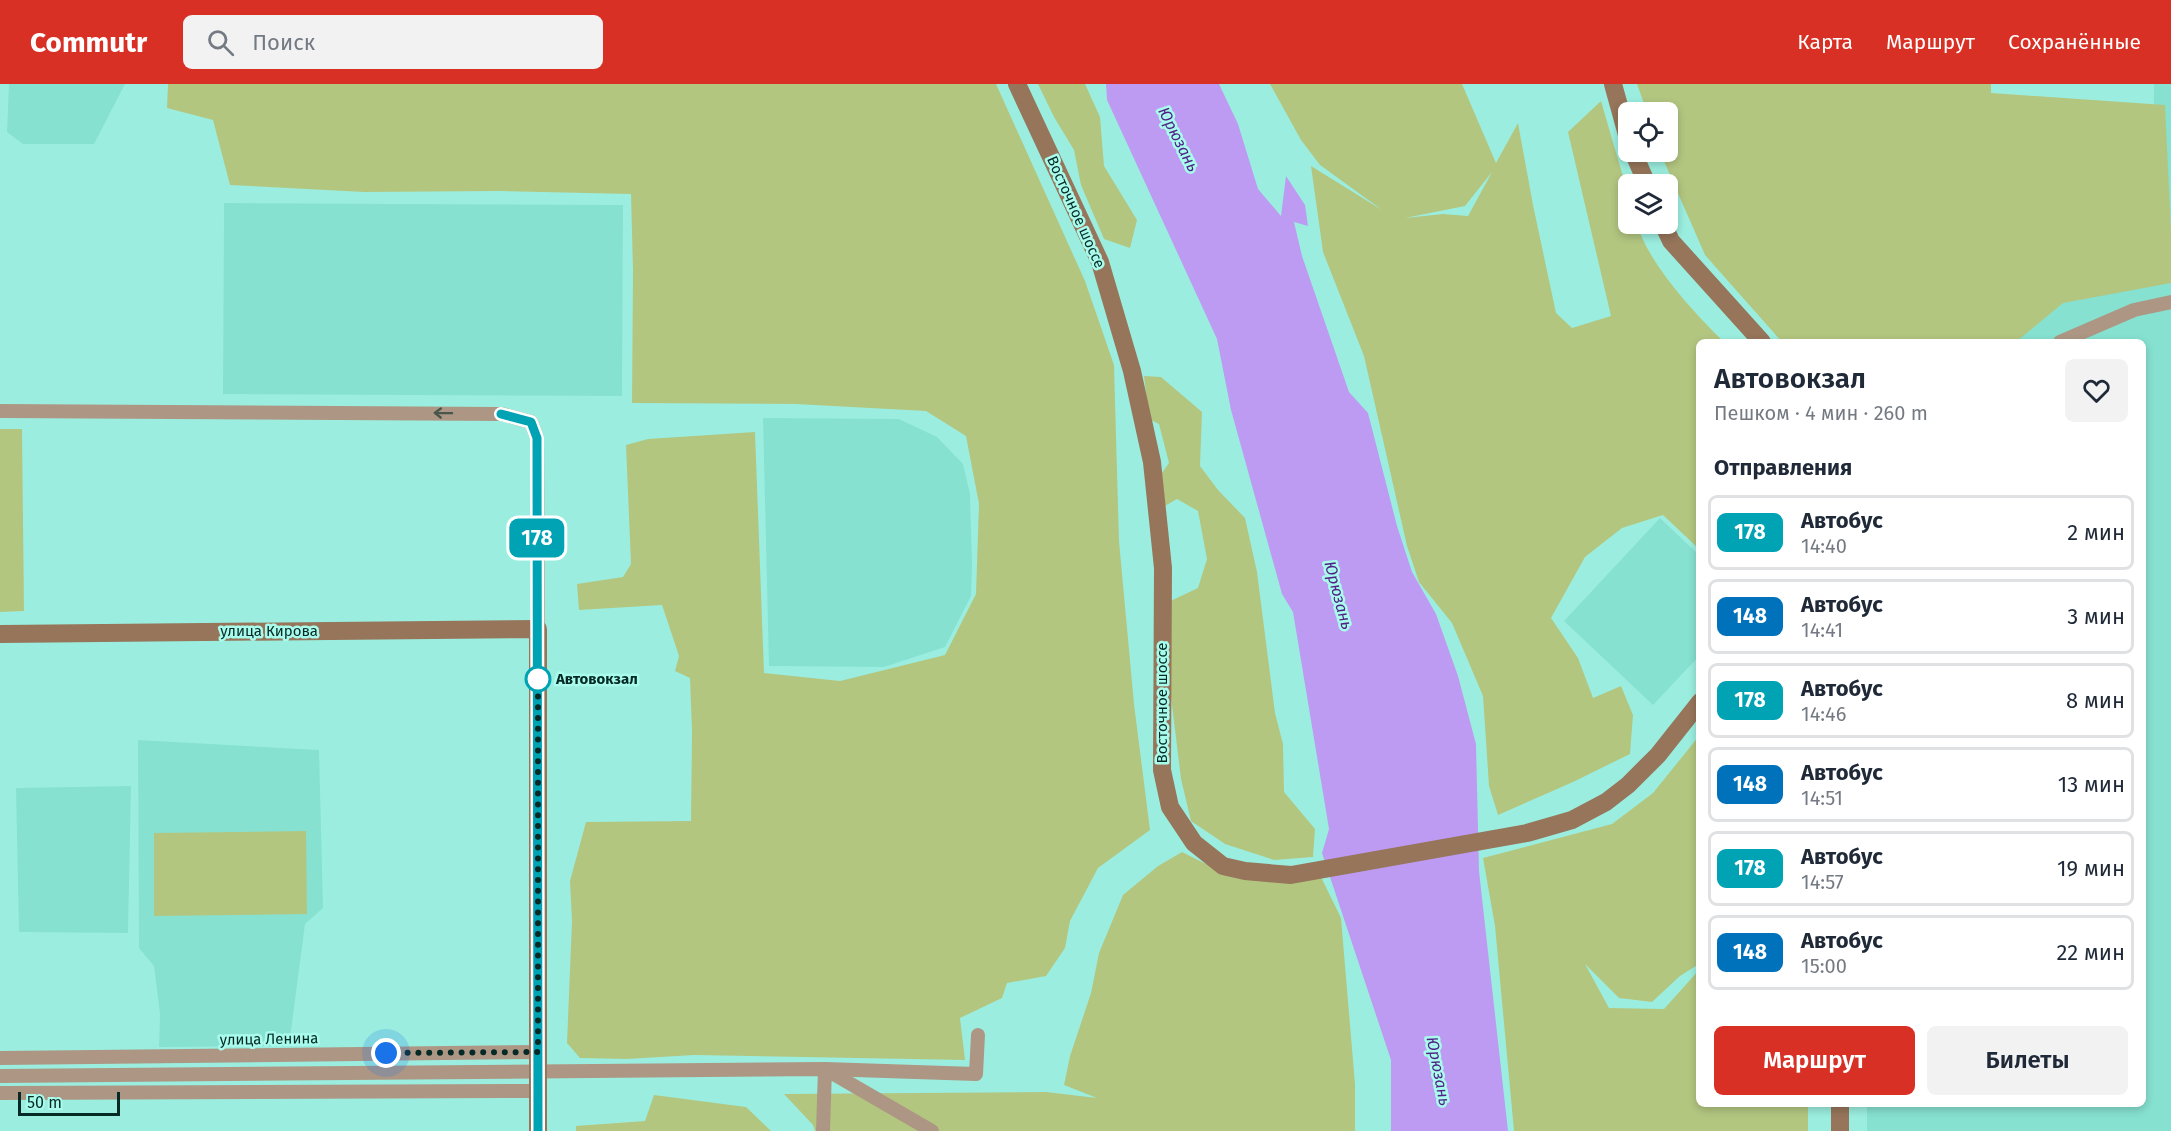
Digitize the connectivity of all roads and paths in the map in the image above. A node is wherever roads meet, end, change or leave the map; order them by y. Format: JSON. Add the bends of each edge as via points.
{"nodes":[{"id":1,"x":1017,"y":84,"type":"edge"},
{"id":2,"x":1613,"y":84,"type":"edge"},
{"id":3,"x":1618,"y":102,"type":"edge"},
{"id":4,"x":1668,"y":234,"type":"edge"},
{"id":5,"x":2171,"y":302,"type":"edge"},
{"id":6,"x":1759,"y":339,"type":"edge"},
{"id":7,"x":2067,"y":339,"type":"edge"},
{"id":8,"x":0,"y":411,"type":"edge"},
{"id":9,"x":538,"y":629,"type":"junction"},
{"id":10,"x":0,"y":634,"type":"edge"},
{"id":11,"x":1696,"y":707,"type":"edge"},
{"id":12,"x":978,"y":1035,"type":"dead end"},
{"id":13,"x":538,"y":1052,"type":"junction"},
{"id":14,"x":0,"y":1058,"type":"edge"},
{"id":15,"x":825,"y":1069,"type":"junction"},
{"id":16,"x":538,"y":1071,"type":"junction"},
{"id":17,"x":0,"y":1076,"type":"edge"},
{"id":18,"x":538,"y":1091,"type":"junction"},
{"id":19,"x":0,"y":1093,"type":"edge"},
{"id":20,"x":1840,"y":1107,"type":"edge"},
{"id":21,"x":538,"y":1131,"type":"edge"},
{"id":22,"x":823,"y":1131,"type":"edge"},
{"id":23,"x":932,"y":1131,"type":"edge"},
{"id":24,"x":1840,"y":1131,"type":"edge"}],
"edges":[{"from":1,"to":11,"type":"main road","name":"Восточное шоссе","via":[[1100,262],[1132,371],[1152,462],[1163,568],[1162,770],[1170,807],[1194,843],[1223,866],[1291,875],[1527,833],[1572,820],[1606,802],[1658,755]]},
{"from":2,"to":3,"type":"main road"},
{"from":4,"to":6,"type":"main road"},
{"from":5,"to":7,"type":"street","via":[[2134,310]]},
{"from":9,"to":8,"type":"street","one_way":true,"via":[[537,438],[531,422],[501,414]]},
{"from":9,"to":10,"type":"main road","name":"улица Кирова"},
{"from":9,"to":13,"type":"main road"},
{"from":12,"to":15,"type":"street","via":[[976,1074]]},
{"from":13,"to":14,"type":"street","name":"улица Ленина"},
{"from":13,"to":16,"type":"main road"},
{"from":15,"to":16,"type":"street"},
{"from":15,"to":22,"type":"street"},
{"from":15,"to":23,"type":"street"},
{"from":16,"to":17,"type":"street"},
{"from":16,"to":18,"type":"main road"},
{"from":18,"to":19,"type":"street"},
{"from":18,"to":21,"type":"main road"},
{"from":20,"to":24,"type":"main road"}]}
